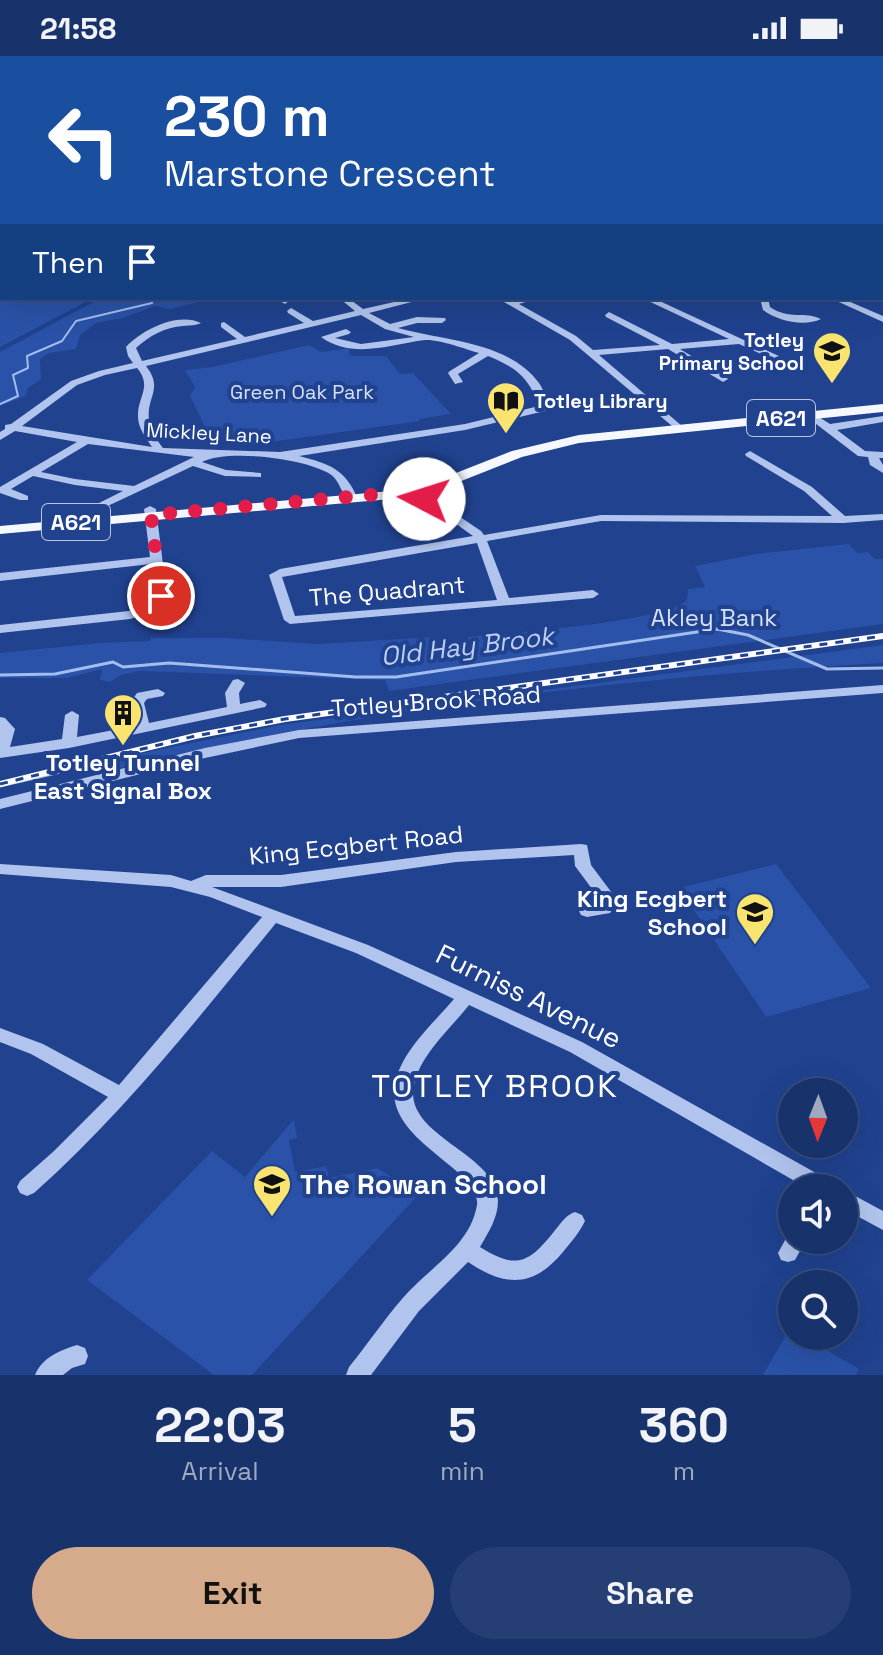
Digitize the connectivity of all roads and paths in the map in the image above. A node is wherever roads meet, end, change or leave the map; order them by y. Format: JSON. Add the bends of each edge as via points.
{"nodes":[{"id":1,"x":346,"y":300,"type":"edge"},
{"id":2,"x":415,"y":300,"type":"edge"},
{"id":3,"x":650,"y":300,"type":"edge"},
{"id":4,"x":765,"y":300,"type":"edge"},
{"id":5,"x":839,"y":300,"type":"edge"},
{"id":6,"x":506,"y":301,"type":"edge"},
{"id":7,"x":291,"y":311,"type":"dead end"},
{"id":8,"x":755,"y":311,"type":"dead end"},
{"id":9,"x":768,"y":311,"type":"junction"},
{"id":10,"x":362,"y":313,"type":"junction"},
{"id":11,"x":609,"y":315,"type":"dead end"},
{"id":12,"x":815,"y":316,"type":"dead end"},
{"id":13,"x":883,"y":319,"type":"edge"},
{"id":14,"x":442,"y":320,"type":"dead end"},
{"id":15,"x":197,"y":323,"type":"dead end"},
{"id":16,"x":311,"y":324,"type":"junction"},
{"id":17,"x":224,"y":325,"type":"dead end"},
{"id":18,"x":390,"y":327,"type":"junction"},
{"id":19,"x":346,"y":332,"type":"dead end"},
{"id":20,"x":429,"y":337,"type":"junction"},
{"id":21,"x":244,"y":340,"type":"junction"},
{"id":22,"x":742,"y":341,"type":"junction"},
{"id":23,"x":668,"y":347,"type":"junction"},
{"id":24,"x":488,"y":352,"type":"junction"},
{"id":25,"x":589,"y":353,"type":"junction"},
{"id":26,"x":789,"y":363,"type":"dead end"},
{"id":27,"x":141,"y":364,"type":"junction"},
{"id":28,"x":723,"y":379,"type":"dead end"},
{"id":29,"x":458,"y":382,"type":"dead end"},
{"id":30,"x":883,"y":408,"type":"edge"},
{"id":31,"x":811,"y":415,"type":"junction"},
{"id":32,"x":883,"y":419,"type":"edge"},
{"id":33,"x":0,"y":425,"type":"edge"},
{"id":34,"x":13,"y":427,"type":"junction"},
{"id":35,"x":678,"y":428,"type":"junction"},
{"id":36,"x":827,"y":428,"type":"junction"},
{"id":37,"x":0,"y":437,"type":"edge"},
{"id":38,"x":87,"y":440,"type":"junction"},
{"id":39,"x":160,"y":451,"type":"junction"},
{"id":40,"x":209,"y":454,"type":"junction"},
{"id":41,"x":750,"y":454,"type":"dead end"},
{"id":42,"x":283,"y":455,"type":"junction"},
{"id":43,"x":878,"y":455,"type":"edge"},
{"id":44,"x":193,"y":462,"type":"junction"},
{"id":45,"x":883,"y":470,"type":"edge"},
{"id":46,"x":32,"y":473,"type":"junction"},
{"id":47,"x":257,"y":475,"type":"dead end"},
{"id":48,"x":135,"y":489,"type":"junction"},
{"id":49,"x":413,"y":489,"type":"junction"},
{"id":50,"x":351,"y":496,"type":"junction"},
{"id":51,"x":24,"y":498,"type":"dead end"},
{"id":52,"x":97,"y":508,"type":"dead end"},
{"id":53,"x":151,"y":512,"type":"junction"},
{"id":54,"x":883,"y":517,"type":"edge"},
{"id":55,"x":843,"y":520,"type":"junction"},
{"id":56,"x":0,"y":527,"type":"edge"},
{"id":57,"x":480,"y":539,"type":"junction"},
{"id":58,"x":156,"y":560,"type":"junction"},
{"id":59,"x":0,"y":577,"type":"edge"},
{"id":60,"x":593,"y":594,"type":"dead end"},
{"id":61,"x":504,"y":603,"type":"junction"},
{"id":62,"x":0,"y":629,"type":"edge"},
{"id":63,"x":238,"y":683,"type":"dead end"},
{"id":64,"x":883,"y":689,"type":"edge"},
{"id":65,"x":158,"y":693,"type":"dead end"},
{"id":66,"x":260,"y":704,"type":"dead end"},
{"id":67,"x":234,"y":709,"type":"junction"},
{"id":68,"x":72,"y":715,"type":"dead end"},
{"id":69,"x":0,"y":721,"type":"edge"},
{"id":70,"x":143,"y":728,"type":"junction"},
{"id":71,"x":69,"y":744,"type":"junction"},
{"id":72,"x":0,"y":753,"type":"edge"},
{"id":73,"x":0,"y":804,"type":"edge"},
{"id":74,"x":0,"y":869,"type":"edge"},
{"id":75,"x":193,"y":886,"type":"junction"},
{"id":76,"x":587,"y":911,"type":"dead end"},
{"id":77,"x":272,"y":916,"type":"junction"},
{"id":78,"x":466,"y":996,"type":"junction"},
{"id":79,"x":0,"y":1035,"type":"edge"},
{"id":80,"x":121,"y":1095,"type":"junction"},
{"id":81,"x":800,"y":1174,"type":"edge"},
{"id":82,"x":27,"y":1187,"type":"dead end"},
{"id":83,"x":858,"y":1207,"type":"edge"},
{"id":84,"x":575,"y":1221,"type":"dead end"},
{"id":85,"x":883,"y":1221,"type":"edge"},
{"id":86,"x":467,"y":1250,"type":"junction"},
{"id":87,"x":77,"y":1356,"type":"dead end"},
{"id":88,"x":360,"y":1374,"type":"edge"},
{"id":89,"x":46,"y":1375,"type":"edge"}],
"edges":[{"from":1,"to":10,"type":"street"},
{"from":2,"to":10,"type":"street"},
{"from":3,"to":22,"type":"street"},
{"from":4,"to":9,"type":"street"},
{"from":5,"to":13,"type":"street"},
{"from":6,"to":25,"type":"street"},
{"from":7,"to":16,"type":"street"},
{"from":8,"to":9,"type":"street"},
{"from":9,"to":12,"type":"street","via":[[785,318]]},
{"from":10,"to":16,"type":"street"},
{"from":10,"to":18,"type":"street"},
{"from":11,"to":23,"type":"street"},
{"from":14,"to":18,"type":"street"},
{"from":15,"to":27,"type":"street","via":[[183,321],[135,342],[131,353]]},
{"from":16,"to":21,"type":"street"},
{"from":17,"to":21,"type":"street"},
{"from":18,"to":20,"type":"street"},
{"from":19,"to":20,"type":"street","via":[[326,337],[345,345]]},
{"from":20,"to":24,"type":"street"},
{"from":21,"to":27,"type":"street"},
{"from":22,"to":23,"type":"street"},
{"from":22,"to":26,"type":"street"},
{"from":23,"to":25,"type":"street"},
{"from":23,"to":28,"type":"street"},
{"from":24,"to":29,"type":"street","via":[[453,373]]},
{"from":24,"to":42,"type":"street","via":[[531,381],[541,409],[465,427]]},
{"from":25,"to":35,"type":"street"},
{"from":27,"to":34,"type":"street","via":[[74,383]]},
{"from":27,"to":39,"type":"street","via":[[150,382],[142,419]]},
{"from":30,"to":31,"type":"main road","number":"A621"},
{"from":31,"to":35,"type":"main road","number":"A621"},
{"from":31,"to":36,"type":"street"},
{"from":32,"to":36,"type":"street"},
{"from":33,"to":34,"type":"street","name":"Mickley Lane"},
{"from":34,"to":37,"type":"street"},
{"from":34,"to":38,"type":"street","name":"Mickley Lane"},
{"from":35,"to":49,"type":"main road","number":"A621","via":[[515,448]]},
{"from":36,"to":43,"type":"street","via":[[859,452]]},
{"from":38,"to":39,"type":"street","name":"Mickley Lane"},
{"from":38,"to":46,"type":"street"},
{"from":39,"to":40,"type":"street","name":"Mickley Lane"},
{"from":40,"to":42,"type":"street","name":"Mickley Lane"},
{"from":40,"to":44,"type":"street"},
{"from":41,"to":55,"type":"street","via":[[808,489]]},
{"from":42,"to":50,"type":"street","name":"Mickley Lane","via":[[336,472]]},
{"from":43,"to":45,"type":"street","via":[[874,463]]},
{"from":44,"to":47,"type":"street","via":[[225,473]]},
{"from":44,"to":48,"type":"street"},
{"from":46,"to":48,"type":"street"},
{"from":46,"to":51,"type":"street","via":[[2,490]]},
{"from":48,"to":52,"type":"street"},
{"from":49,"to":50,"type":"main road","number":"A621"},
{"from":49,"to":57,"type":"street"},
{"from":50,"to":53,"type":"main road","number":"A621"},
{"from":53,"to":56,"type":"main road","number":"A621"},
{"from":53,"to":58,"type":"street"},
{"from":54,"to":55,"type":"street"},
{"from":55,"to":57,"type":"street","via":[[601,518]]},
{"from":57,"to":61,"type":"street"},
{"from":57,"to":61,"type":"street","name":"The Quadrant","via":[[275,575],[288,618],[294,621]]},
{"from":58,"to":59,"type":"street"},
{"from":58,"to":62,"type":"street","via":[[161,598],[147,611]]},
{"from":60,"to":61,"type":"street"},
{"from":63,"to":67,"type":"street","via":[[232,693]]},
{"from":64,"to":73,"type":"street","name":"Totley Brook Road","via":[[299,734]]},
{"from":65,"to":70,"type":"street","via":[[142,696],[137,703]]},
{"from":66,"to":67,"type":"street"},
{"from":67,"to":70,"type":"street"},
{"from":68,"to":71,"type":"street"},
{"from":69,"to":72,"type":"street","via":[[8,729]]},
{"from":70,"to":71,"type":"street"},
{"from":71,"to":72,"type":"street"},
{"from":74,"to":75,"type":"street","name":"King Ecgbert Road","via":[[156,878]]},
{"from":75,"to":76,"type":"street","name":"King Ecgbert Road","via":[[581,849],[583,866],[610,901],[604,909]]},
{"from":75,"to":77,"type":"street","name":"Furniss Avenue"},
{"from":77,"to":78,"type":"street","name":"Furniss Avenue"},
{"from":77,"to":80,"type":"street"},
{"from":78,"to":81,"type":"street","name":"Furniss Avenue","via":[[576,1047]]},
{"from":78,"to":86,"type":"street","via":[[410,1068],[403,1089],[411,1117],[423,1133],[467,1165],[484,1186],[485,1222]]},
{"from":79,"to":80,"type":"street"},
{"from":80,"to":82,"type":"street"},
{"from":83,"to":85,"type":"street"},
{"from":84,"to":86,"type":"street","via":[[546,1258],[528,1269],[503,1271]]},
{"from":86,"to":88,"type":"street","via":[[411,1304]]},
{"from":87,"to":89,"type":"street"}]}
